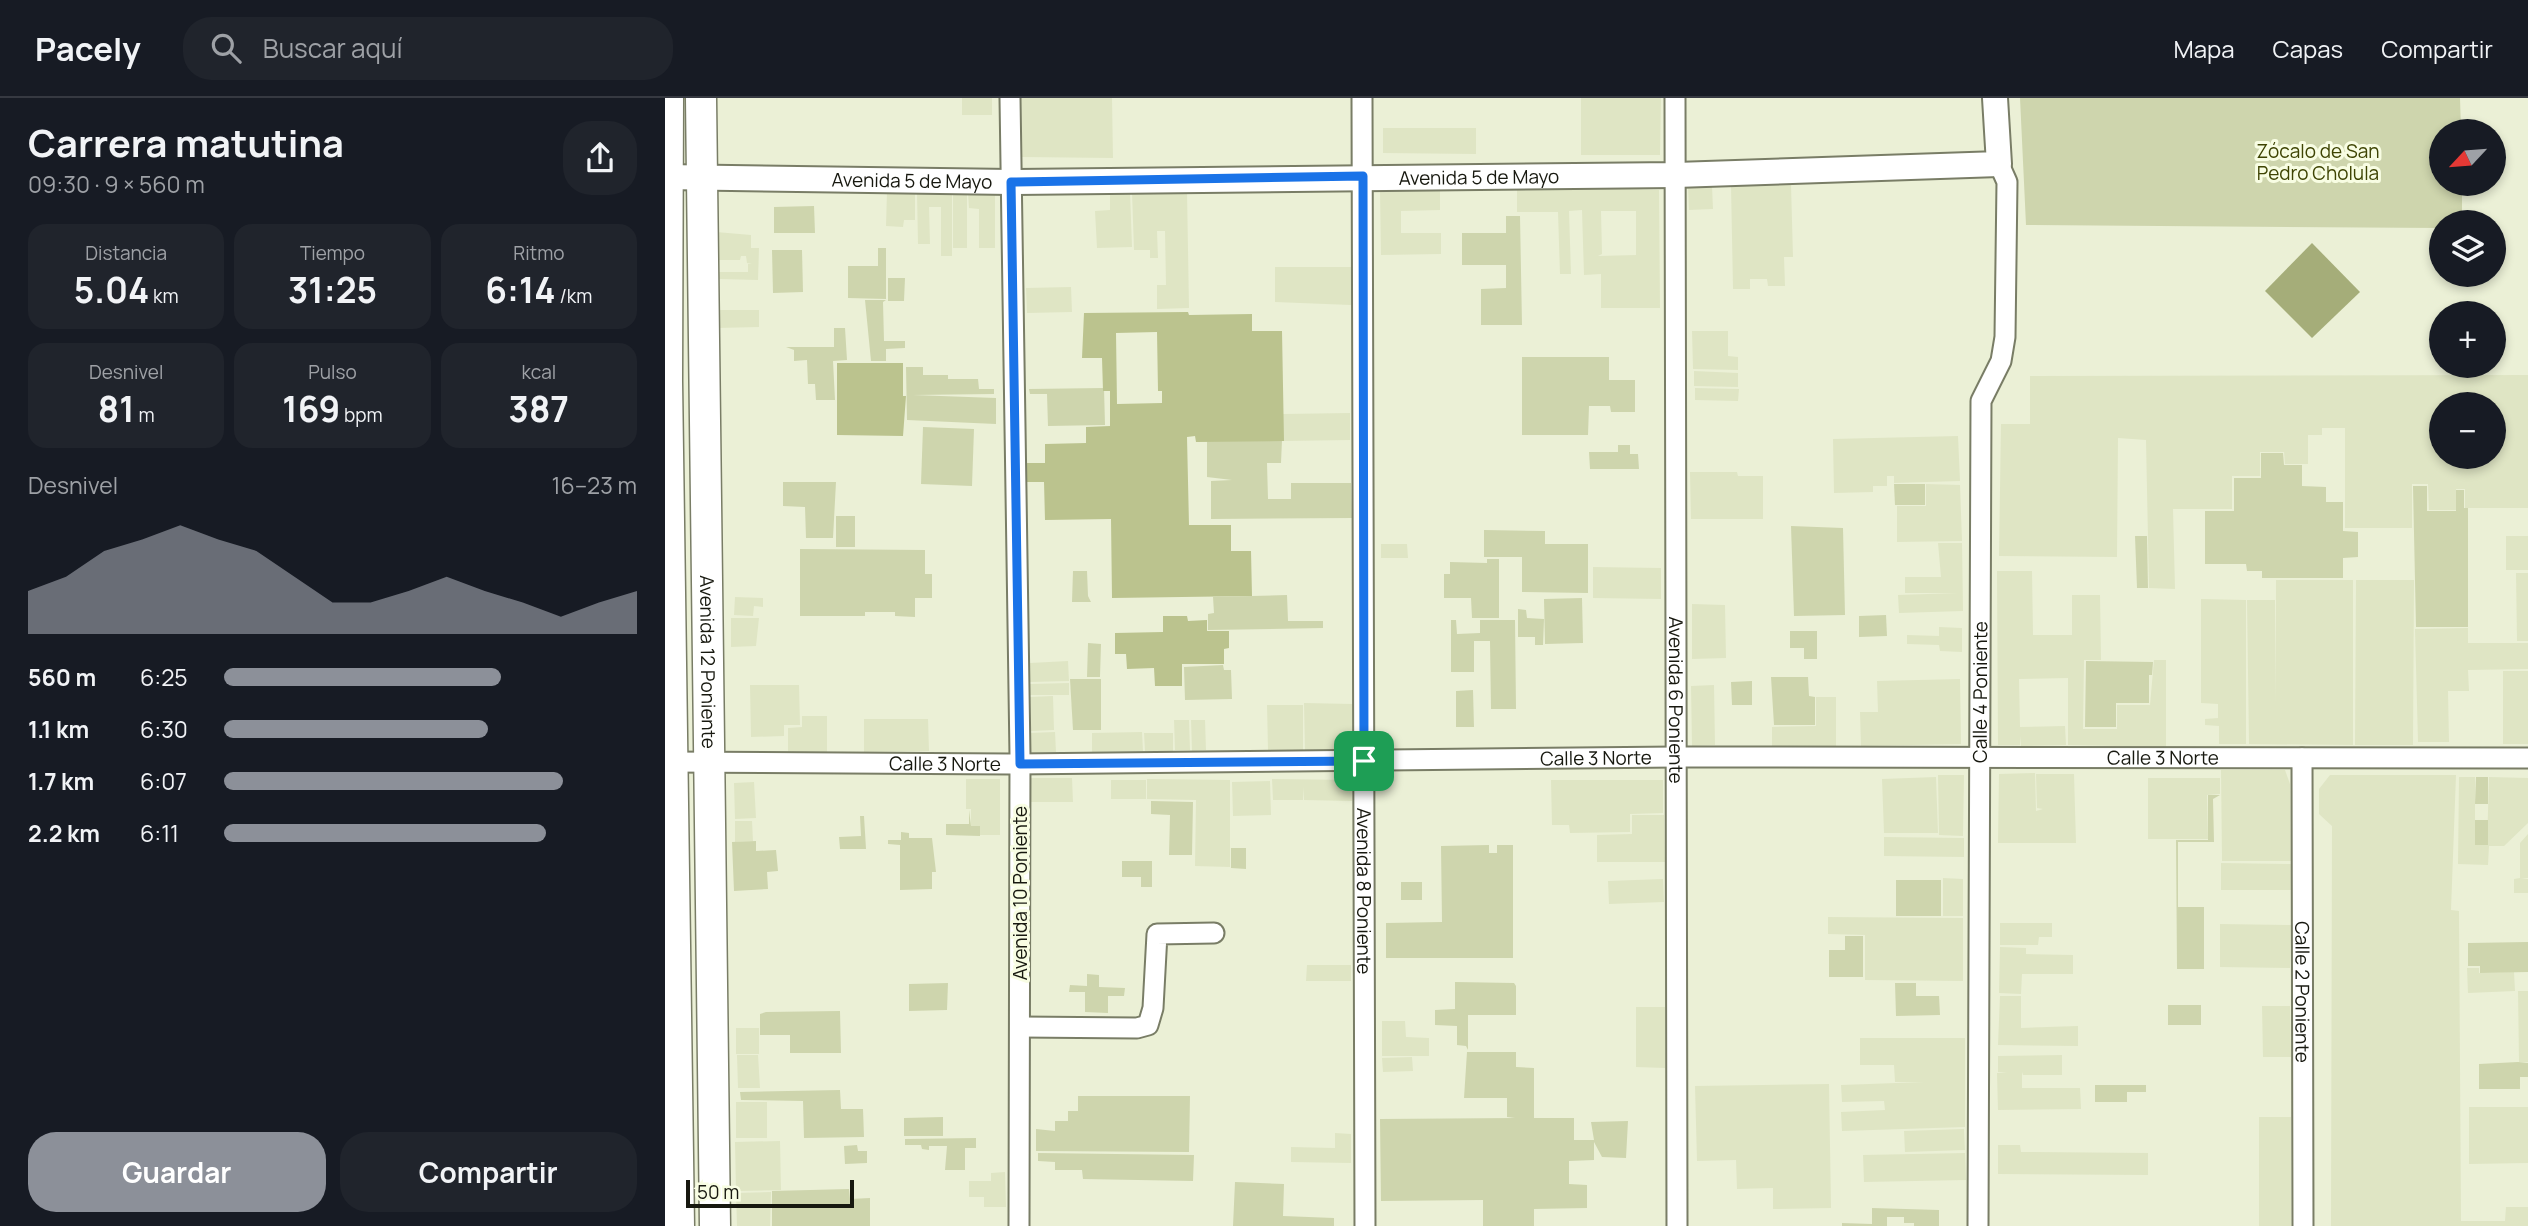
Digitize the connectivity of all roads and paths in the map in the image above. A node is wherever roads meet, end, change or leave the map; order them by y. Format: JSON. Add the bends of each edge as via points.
{"nodes":[{"id":1,"x":668,"y":98,"type":"edge"},
{"id":2,"x":701,"y":98,"type":"edge"},
{"id":3,"x":1010,"y":98,"type":"edge"},
{"id":4,"x":1362,"y":98,"type":"edge"},
{"id":5,"x":1675,"y":98,"type":"edge"},
{"id":6,"x":1995,"y":98,"type":"edge"},
{"id":7,"x":1999,"y":164,"type":"junction"},
{"id":8,"x":1676,"y":175,"type":"junction"},
{"id":9,"x":1363,"y":176,"type":"junction"},
{"id":10,"x":666,"y":177,"type":"edge"},
{"id":11,"x":702,"y":178,"type":"junction"},
{"id":12,"x":1011,"y":182,"type":"junction"},
{"id":13,"x":666,"y":382,"type":"edge"},
{"id":14,"x":1676,"y":757,"type":"junction"},
{"id":15,"x":1979,"y":758,"type":"junction"},
{"id":16,"x":2302,"y":758,"type":"junction"},
{"id":17,"x":2528,"y":758,"type":"edge"},
{"id":18,"x":1364,"y":761,"type":"junction"},
{"id":19,"x":668,"y":762,"type":"edge"},
{"id":20,"x":710,"y":764,"type":"junction"},
{"id":21,"x":1020,"y":764,"type":"junction"},
{"id":22,"x":1214,"y":933,"type":"dead end"},
{"id":23,"x":1021,"y":1027,"type":"junction"},
{"id":24,"x":670,"y":1056,"type":"edge"},
{"id":25,"x":672,"y":1191,"type":"edge"},
{"id":26,"x":679,"y":1226,"type":"edge"},
{"id":27,"x":715,"y":1226,"type":"edge"},
{"id":28,"x":1019,"y":1226,"type":"edge"},
{"id":29,"x":1365,"y":1226,"type":"edge"},
{"id":30,"x":1677,"y":1226,"type":"edge"},
{"id":31,"x":1978,"y":1226,"type":"edge"},
{"id":32,"x":2303,"y":1226,"type":"edge"}],
"edges":[{"from":1,"to":10,"type":"main road","name":"Avenida 12 Poniente"},
{"from":2,"to":11,"type":"main road","name":"Avenida 12 Poniente"},
{"from":3,"to":12,"type":"street","name":"Avenida 10 Poniente"},
{"from":4,"to":9,"type":"street","name":"Avenida 8 Poniente"},
{"from":5,"to":8,"type":"street","name":"Avenida 6 Poniente"},
{"from":6,"to":7,"type":"street"},
{"from":7,"to":8,"type":"street","name":"Avenida 5 de Mayo"},
{"from":7,"to":15,"type":"street","name":"Calle 4 Poniente","via":[[2007,182],[2005,337],[2001,361],[1981,401]]},
{"from":8,"to":9,"type":"street","name":"Avenida 5 de Mayo"},
{"from":8,"to":14,"type":"street","name":"Avenida 6 Poniente"},
{"from":9,"to":12,"type":"street","name":"Avenida 5 de Mayo"},
{"from":9,"to":18,"type":"street","name":"Avenida 8 Poniente"},
{"from":10,"to":11,"type":"street","name":"Avenida 5 de Mayo"},
{"from":10,"to":13,"type":"main road","name":"Avenida 12 Poniente"},
{"from":11,"to":12,"type":"street","name":"Avenida 5 de Mayo"},
{"from":11,"to":20,"type":"main road","name":"Avenida 12 Poniente"},
{"from":12,"to":21,"type":"street","name":"Avenida 10 Poniente"},
{"from":13,"to":19,"type":"main road","name":"Avenida 12 Poniente"},
{"from":14,"to":15,"type":"street","name":"Calle 3 Norte"},
{"from":14,"to":18,"type":"street","name":"Calle 3 Norte"},
{"from":14,"to":30,"type":"street","name":"Avenida 6 Poniente"},
{"from":15,"to":16,"type":"street","name":"Calle 3 Norte"},
{"from":15,"to":31,"type":"street","name":"Calle 4 Poniente"},
{"from":16,"to":17,"type":"street","name":"Calle 3 Norte"},
{"from":16,"to":32,"type":"street","name":"Calle 2 Poniente"},
{"from":18,"to":21,"type":"street","name":"Calle 3 Norte"},
{"from":18,"to":29,"type":"street","name":"Avenida 8 Poniente"},
{"from":19,"to":20,"type":"street","name":"Calle 3 Norte"},
{"from":19,"to":24,"type":"main road","name":"Avenida 12 Poniente"},
{"from":20,"to":21,"type":"street","name":"Calle 3 Norte"},
{"from":20,"to":27,"type":"main road","name":"Avenida 12 Poniente"},
{"from":21,"to":23,"type":"street","name":"Avenida 10 Poniente"},
{"from":22,"to":23,"type":"street","via":[[1157,934],[1148,1025]]},
{"from":23,"to":28,"type":"street","name":"Avenida 10 Poniente"},
{"from":24,"to":25,"type":"main road","name":"Avenida 12 Poniente"},
{"from":25,"to":26,"type":"main road","name":"Avenida 12 Poniente"}]}
